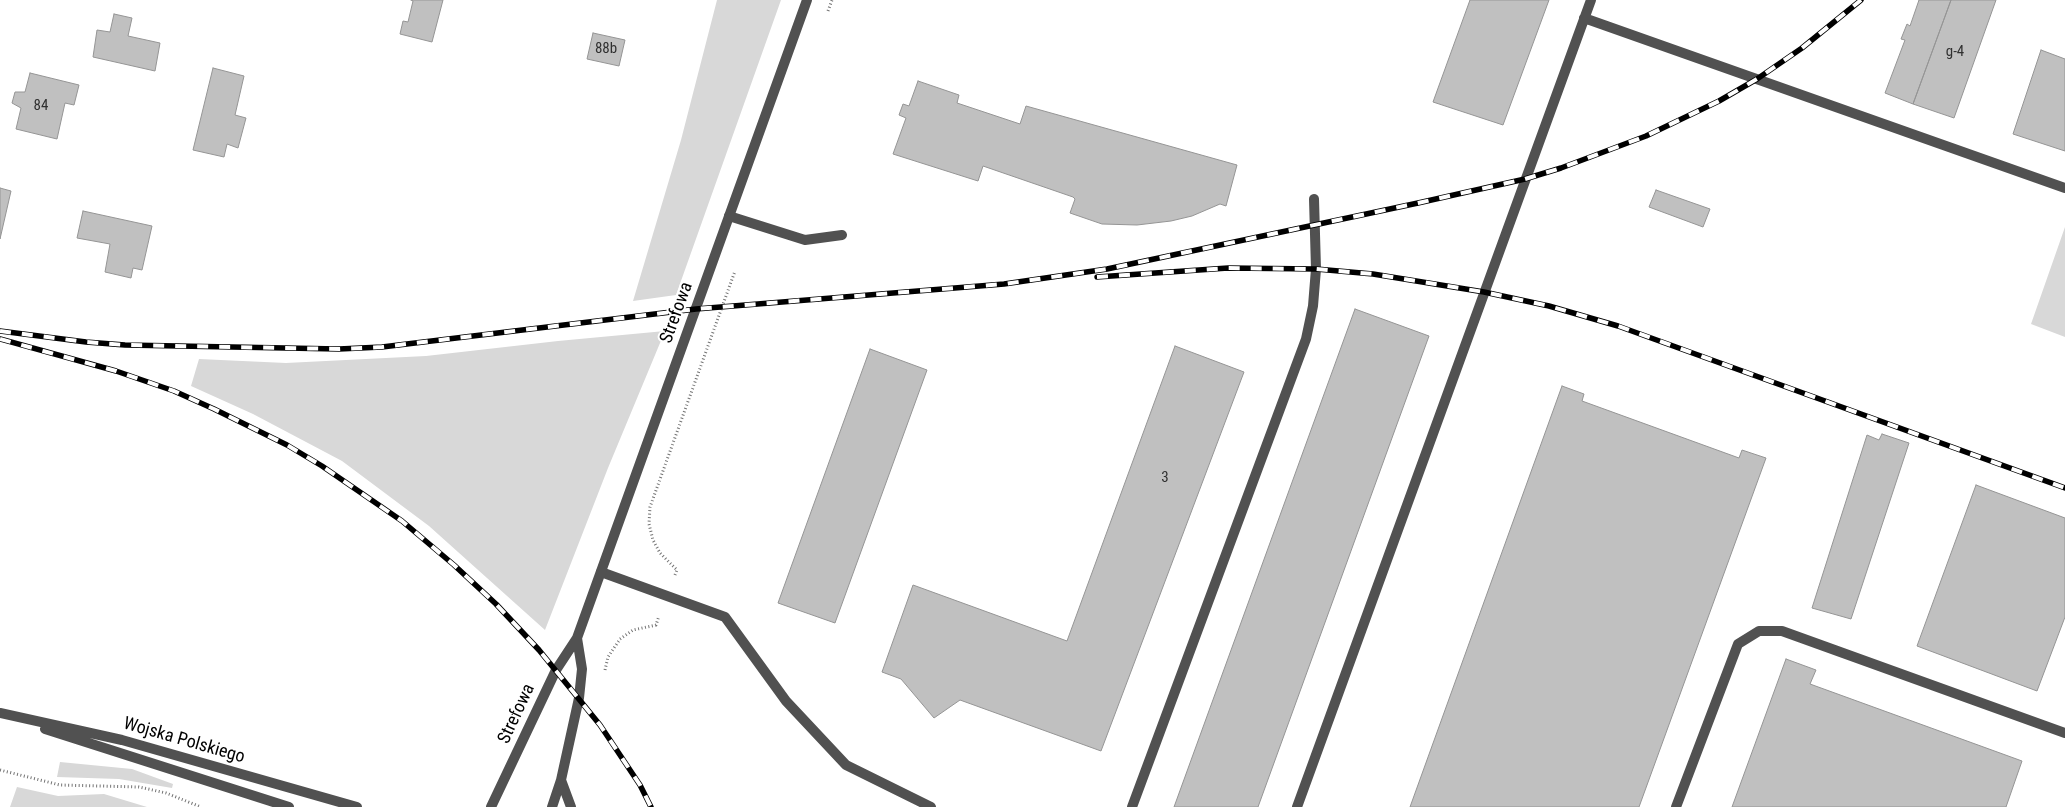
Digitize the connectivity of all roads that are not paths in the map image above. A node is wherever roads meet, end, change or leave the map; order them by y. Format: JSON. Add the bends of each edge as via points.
{"nodes":[{"id":1,"x":807,"y":0,"type":"edge"},
{"id":2,"x":1590,"y":0,"type":"edge"},
{"id":3,"x":1584,"y":18,"type":"junction"},
{"id":4,"x":2065,"y":188,"type":"edge"},
{"id":5,"x":1314,"y":199,"type":"dead end"},
{"id":6,"x":729,"y":216,"type":"junction"},
{"id":7,"x":842,"y":235,"type":"dead end"},
{"id":8,"x":601,"y":572,"type":"junction"},
{"id":9,"x":577,"y":638,"type":"junction"},
{"id":10,"x":0,"y":713,"type":"edge"},
{"id":11,"x":2065,"y":733,"type":"edge"},
{"id":12,"x":561,"y":780,"type":"junction"},
{"id":13,"x":289,"y":807,"type":"edge"},
{"id":14,"x":357,"y":807,"type":"edge"},
{"id":15,"x":491,"y":807,"type":"edge"},
{"id":16,"x":552,"y":807,"type":"edge"},
{"id":17,"x":571,"y":807,"type":"edge"},
{"id":18,"x":931,"y":807,"type":"edge"},
{"id":19,"x":1132,"y":807,"type":"edge"},
{"id":20,"x":1297,"y":807,"type":"edge"},
{"id":21,"x":1676,"y":807,"type":"edge"}],
"edges":[{"from":1,"to":6,"type":"street","name":"Strefowa"},
{"from":2,"to":3,"type":"street"},
{"from":3,"to":4,"type":"street"},
{"from":3,"to":20,"type":"street"},
{"from":5,"to":19,"type":"street","via":[[1316,269],[1306,338]]},
{"from":6,"to":7,"type":"street","via":[[805,240]]},
{"from":6,"to":8,"type":"street","name":"Strefowa"},
{"from":8,"to":9,"type":"street","name":"Strefowa"},
{"from":8,"to":18,"type":"street","via":[[725,617],[786,701],[846,765]]},
{"from":9,"to":12,"type":"street","name":"Strefowa","via":[[582,669],[579,698]]},
{"from":9,"to":15,"type":"street","name":"Strefowa","via":[[556,670]]},
{"from":10,"to":13,"type":"street","name":"Wojska Polskiego"},
{"from":10,"to":14,"type":"street","name":"Wojska Polskiego","via":[[122,740]]},
{"from":11,"to":21,"type":"street","via":[[1782,631],[1759,631],[1738,644]]},
{"from":12,"to":16,"type":"street","name":"Strefowa"},
{"from":12,"to":17,"type":"street"}]}
